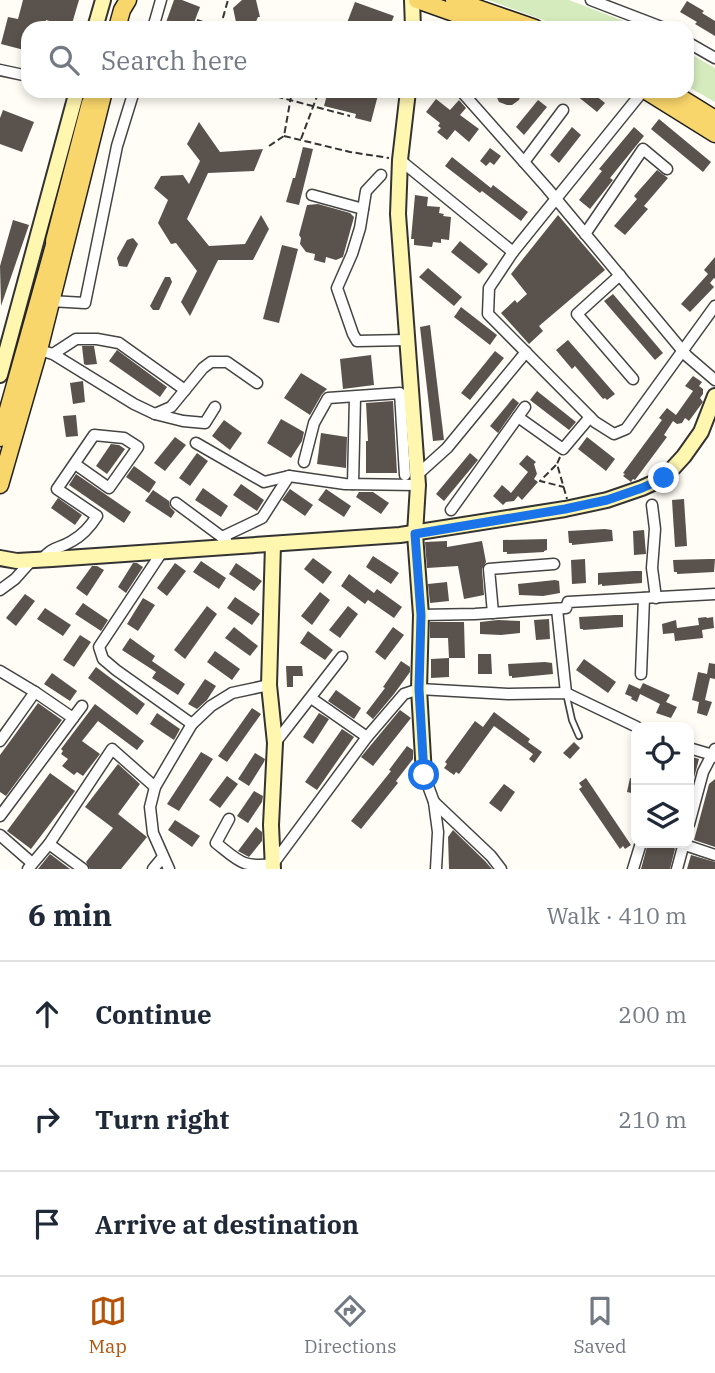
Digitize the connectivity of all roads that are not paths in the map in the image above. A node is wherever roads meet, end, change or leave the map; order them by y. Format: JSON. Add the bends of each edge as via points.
{"nodes":[{"id":1,"x":103,"y":0,"type":"edge"},
{"id":2,"x":119,"y":0,"type":"edge"},
{"id":3,"x":128,"y":0,"type":"edge"},
{"id":4,"x":136,"y":0,"type":"edge"},
{"id":5,"x":162,"y":0,"type":"edge"},
{"id":6,"x":414,"y":0,"type":"edge"},
{"id":7,"x":454,"y":0,"type":"edge"},
{"id":8,"x":591,"y":0,"type":"edge"},
{"id":9,"x":97,"y":21,"type":"edge"},
{"id":10,"x":113,"y":21,"type":"edge"},
{"id":11,"x":121,"y":21,"type":"edge"},
{"id":12,"x":130,"y":21,"type":"edge"},
{"id":13,"x":155,"y":21,"type":"edge"},
{"id":14,"x":413,"y":21,"type":"edge"},
{"id":15,"x":476,"y":21,"type":"edge"},
{"id":16,"x":515,"y":21,"type":"edge"},
{"id":17,"x":646,"y":21,"type":"edge"},
{"id":18,"x":694,"y":46,"type":"edge"},
{"id":19,"x":715,"y":58,"type":"edge"},
{"id":20,"x":0,"y":70,"type":"edge"},
{"id":21,"x":21,"y":74,"type":"edge"},
{"id":22,"x":75,"y":98,"type":"edge"},
{"id":23,"x":91,"y":98,"type":"edge"},
{"id":24,"x":97,"y":98,"type":"edge"},
{"id":25,"x":102,"y":98,"type":"edge"},
{"id":26,"x":109,"y":98,"type":"edge"},
{"id":27,"x":132,"y":98,"type":"edge"},
{"id":28,"x":407,"y":98,"type":"edge"},
{"id":29,"x":467,"y":98,"type":"edge"},
{"id":30,"x":639,"y":98,"type":"edge"},
{"id":31,"x":656,"y":98,"type":"edge"},
{"id":32,"x":681,"y":98,"type":"edge"},
{"id":33,"x":563,"y":110,"type":"dead end"},
{"id":34,"x":715,"y":119,"type":"edge"},
{"id":35,"x":715,"y":134,"type":"edge"},
{"id":36,"x":400,"y":160,"type":"junction"},
{"id":37,"x":524,"y":162,"type":"junction"},
{"id":38,"x":667,"y":169,"type":"dead end"},
{"id":39,"x":381,"y":175,"type":"dead end"},
{"id":40,"x":312,"y":195,"type":"dead end"},
{"id":41,"x":556,"y":199,"type":"junction"},
{"id":42,"x":363,"y":209,"type":"junction"},
{"id":43,"x":585,"y":234,"type":"junction"},
{"id":44,"x":513,"y":252,"type":"junction"},
{"id":45,"x":56,"y":256,"type":"junction"},
{"id":46,"x":620,"y":275,"type":"junction"},
{"id":47,"x":50,"y":301,"type":"junction"},
{"id":48,"x":715,"y":306,"type":"edge"},
{"id":49,"x":407,"y":340,"type":"junction"},
{"id":50,"x":682,"y":350,"type":"junction"},
{"id":51,"x":46,"y":352,"type":"junction"},
{"id":52,"x":526,"y":352,"type":"junction"},
{"id":53,"x":0,"y":375,"type":"edge"},
{"id":54,"x":633,"y":379,"type":"dead end"},
{"id":55,"x":715,"y":380,"type":"edge"},
{"id":56,"x":257,"y":383,"type":"dead end"},
{"id":57,"x":185,"y":390,"type":"junction"},
{"id":58,"x":715,"y":396,"type":"edge"},
{"id":59,"x":355,"y":397,"type":"junction"},
{"id":60,"x":215,"y":407,"type":"dead end"},
{"id":61,"x":525,"y":407,"type":"dead end"},
{"id":62,"x":155,"y":414,"type":"junction"},
{"id":63,"x":518,"y":416,"type":"junction"},
{"id":64,"x":590,"y":418,"type":"junction"},
{"id":65,"x":0,"y":438,"type":"edge"},
{"id":66,"x":196,"y":443,"type":"dead end"},
{"id":67,"x":304,"y":462,"type":"dead end"},
{"id":68,"x":75,"y":464,"type":"junction"},
{"id":69,"x":289,"y":476,"type":"junction"},
{"id":70,"x":413,"y":478,"type":"junction"},
{"id":71,"x":354,"y":484,"type":"junction"},
{"id":72,"x":0,"y":485,"type":"edge"},
{"id":73,"x":176,"y":503,"type":"dead end"},
{"id":74,"x":652,"y":505,"type":"dead end"},
{"id":75,"x":451,"y":510,"type":"dead end"},
{"id":76,"x":415,"y":534,"type":"junction"},
{"id":77,"x":222,"y":537,"type":"junction"},
{"id":78,"x":273,"y":544,"type":"junction"},
{"id":79,"x":235,"y":547,"type":"junction"},
{"id":80,"x":162,"y":552,"type":"junction"},
{"id":81,"x":0,"y":558,"type":"edge"},
{"id":82,"x":37,"y":560,"type":"junction"},
{"id":83,"x":17,"y":561,"type":"junction"},
{"id":84,"x":554,"y":564,"type":"dead end"},
{"id":85,"x":0,"y":565,"type":"edge"},
{"id":86,"x":0,"y":590,"type":"edge"},
{"id":87,"x":715,"y":594,"type":"edge"},
{"id":88,"x":644,"y":598,"type":"junction"},
{"id":89,"x":656,"y":598,"type":"junction"},
{"id":90,"x":557,"y":609,"type":"junction"},
{"id":91,"x":493,"y":612,"type":"junction"},
{"id":92,"x":421,"y":615,"type":"junction"},
{"id":93,"x":342,"y":657,"type":"dead end"},
{"id":94,"x":0,"y":671,"type":"edge"},
{"id":95,"x":641,"y":674,"type":"dead end"},
{"id":96,"x":269,"y":685,"type":"junction"},
{"id":97,"x":419,"y":689,"type":"junction"},
{"id":98,"x":35,"y":692,"type":"junction"},
{"id":99,"x":566,"y":693,"type":"junction"},
{"id":100,"x":311,"y":698,"type":"junction"},
{"id":101,"x":82,"y":706,"type":"dead end"},
{"id":102,"x":73,"y":718,"type":"junction"},
{"id":103,"x":192,"y":724,"type":"junction"},
{"id":104,"x":631,"y":724,"type":"edge"},
{"id":105,"x":579,"y":736,"type":"dead end"},
{"id":106,"x":367,"y":737,"type":"junction"},
{"id":107,"x":0,"y":741,"type":"edge"},
{"id":108,"x":275,"y":743,"type":"junction"},
{"id":109,"x":694,"y":749,"type":"edge"},
{"id":110,"x":714,"y":754,"type":"edge"},
{"id":111,"x":424,"y":775,"type":"joint"},
{"id":112,"x":155,"y":787,"type":"junction"},
{"id":113,"x":434,"y":802,"type":"junction"},
{"id":114,"x":3,"y":804,"type":"edge"},
{"id":115,"x":694,"y":805,"type":"edge"},
{"id":116,"x":0,"y":816,"type":"edge"},
{"id":117,"x":229,"y":819,"type":"dead end"},
{"id":118,"x":0,"y":835,"type":"edge"},
{"id":119,"x":49,"y":844,"type":"junction"},
{"id":120,"x":694,"y":847,"type":"edge"},
{"id":121,"x":639,"y":848,"type":"edge"},
{"id":122,"x":681,"y":848,"type":"edge"},
{"id":123,"x":715,"y":855,"type":"edge"},
{"id":124,"x":163,"y":857,"type":"junction"},
{"id":125,"x":30,"y":866,"type":"edge"},
{"id":126,"x":273,"y":866,"type":"edge"},
{"id":127,"x":83,"y":869,"type":"edge"},
{"id":128,"x":153,"y":869,"type":"edge"},
{"id":129,"x":169,"y":869,"type":"edge"},
{"id":130,"x":436,"y":869,"type":"edge"},
{"id":131,"x":501,"y":869,"type":"edge"},
{"id":132,"x":633,"y":869,"type":"edge"},
{"id":133,"x":677,"y":869,"type":"edge"}],
"edges":[{"from":1,"to":9,"type":"street"},
{"from":2,"to":10,"type":"main road"},
{"from":3,"to":11,"type":"main road"},
{"from":4,"to":12,"type":"main road"},
{"from":5,"to":13,"type":"street"},
{"from":6,"to":14,"type":"street"},
{"from":6,"to":15,"type":"main road"},
{"from":7,"to":16,"type":"main road"},
{"from":8,"to":17,"type":"street"},
{"from":18,"to":19,"type":"street"},
{"from":20,"to":21,"type":"street"},
{"from":22,"to":53,"type":"street"},
{"from":23,"to":45,"type":"main road","via":[[60,214]]},
{"from":24,"to":45,"type":"main road"},
{"from":25,"to":45,"type":"main road"},
{"from":26,"to":45,"type":"main road"},
{"from":27,"to":47,"type":"street","via":[[117,146],[85,303]]},
{"from":28,"to":36,"type":"street"},
{"from":29,"to":37,"type":"street"},
{"from":30,"to":41,"type":"street"},
{"from":31,"to":35,"type":"main road"},
{"from":32,"to":34,"type":"main road"},
{"from":33,"to":37,"type":"street"},
{"from":36,"to":44,"type":"street"},
{"from":36,"to":49,"type":"street","via":[[398,214]]},
{"from":37,"to":41,"type":"street"},
{"from":38,"to":43,"type":"street","via":[[643,149]]},
{"from":39,"to":42,"type":"street","via":[[366,191]]},
{"from":40,"to":42,"type":"street"},
{"from":41,"to":43,"type":"street"},
{"from":41,"to":44,"type":"street"},
{"from":42,"to":49,"type":"street","via":[[352,254],[337,288],[357,341]]},
{"from":43,"to":46,"type":"street"},
{"from":44,"to":52,"type":"street","via":[[489,288],[488,314]]},
{"from":45,"to":47,"type":"main road"},
{"from":45,"to":65,"type":"main road"},
{"from":46,"to":50,"type":"street"},
{"from":46,"to":54,"type":"street","via":[[577,314]]},
{"from":47,"to":51,"type":"main road"},
{"from":48,"to":50,"type":"street"},
{"from":49,"to":70,"type":"street"},
{"from":50,"to":55,"type":"street"},
{"from":50,"to":64,"type":"street","via":[[626,429],[614,435]]},
{"from":51,"to":57,"type":"street","via":[[76,340],[119,343]]},
{"from":51,"to":62,"type":"street"},
{"from":51,"to":72,"type":"main road"},
{"from":52,"to":64,"type":"street"},
{"from":52,"to":70,"type":"street","via":[[447,448]]},
{"from":56,"to":57,"type":"street","via":[[226,362],[211,362]]},
{"from":57,"to":62,"type":"street","via":[[171,407]]},
{"from":58,"to":76,"type":"street","via":[[701,432],[664,478],[607,500]]},
{"from":59,"to":67,"type":"street","via":[[328,398],[314,424]]},
{"from":59,"to":70,"type":"street","via":[[400,393]]},
{"from":59,"to":71,"type":"street"},
{"from":60,"to":62,"type":"street","via":[[205,424]]},
{"from":61,"to":63,"type":"street"},
{"from":63,"to":64,"type":"street","via":[[563,449]]},
{"from":63,"to":75,"type":"street"},
{"from":66,"to":69,"type":"street","via":[[264,482]]},
{"from":68,"to":68,"type":"street","via":[[94,435],[124,438],[138,447],[109,488]]},
{"from":68,"to":82,"type":"street","via":[[57,489],[97,516],[88,530]]},
{"from":69,"to":71,"type":"street"},
{"from":69,"to":77,"type":"street","via":[[262,518]]},
{"from":70,"to":71,"type":"street"},
{"from":70,"to":76,"type":"street"},
{"from":73,"to":77,"type":"street"},
{"from":74,"to":89,"type":"street"},
{"from":76,"to":78,"type":"street"},
{"from":76,"to":92,"type":"street"},
{"from":77,"to":79,"type":"street"},
{"from":78,"to":79,"type":"street"},
{"from":78,"to":96,"type":"street"},
{"from":79,"to":80,"type":"street"},
{"from":80,"to":82,"type":"street"},
{"from":80,"to":103,"type":"street","via":[[99,648],[103,659],[116,670]]},
{"from":81,"to":83,"type":"street"},
{"from":82,"to":83,"type":"street"},
{"from":82,"to":86,"type":"street"},
{"from":83,"to":85,"type":"street"},
{"from":84,"to":91,"type":"street","via":[[489,569]]},
{"from":87,"to":89,"type":"street"},
{"from":88,"to":89,"type":"street"},
{"from":88,"to":90,"type":"street","via":[[568,602],[566,608]]},
{"from":88,"to":95,"type":"street"},
{"from":90,"to":91,"type":"street"},
{"from":90,"to":99,"type":"street"},
{"from":91,"to":92,"type":"street"},
{"from":92,"to":97,"type":"street"},
{"from":93,"to":100,"type":"street"},
{"from":94,"to":98,"type":"street"},
{"from":96,"to":103,"type":"street","via":[[232,693]]},
{"from":96,"to":108,"type":"street"},
{"from":97,"to":99,"type":"street"},
{"from":97,"to":106,"type":"street","via":[[404,694]]},
{"from":97,"to":111,"type":"street"},
{"from":98,"to":102,"type":"street"},
{"from":98,"to":107,"type":"street"},
{"from":99,"to":104,"type":"street"},
{"from":99,"to":105,"type":"lane"},
{"from":100,"to":106,"type":"street"},
{"from":100,"to":108,"type":"street"},
{"from":101,"to":102,"type":"street"},
{"from":102,"to":114,"type":"street"},
{"from":103,"to":112,"type":"street"},
{"from":106,"to":126,"type":"street"},
{"from":108,"to":126,"type":"street"},
{"from":109,"to":110,"type":"street"},
{"from":110,"to":115,"type":"street","via":[[703,772]]},
{"from":111,"to":113,"type":"street"},
{"from":112,"to":119,"type":"street","via":[[112,749]]},
{"from":112,"to":124,"type":"street","via":[[150,807],[153,833]]},
{"from":113,"to":130,"type":"street"},
{"from":113,"to":131,"type":"street"},
{"from":114,"to":116,"type":"street"},
{"from":117,"to":126,"type":"street","via":[[216,843],[243,864]]},
{"from":118,"to":125,"type":"street"},
{"from":119,"to":125,"type":"street"},
{"from":119,"to":127,"type":"street"},
{"from":120,"to":123,"type":"street"},
{"from":121,"to":132,"type":"street"},
{"from":122,"to":133,"type":"street"},
{"from":124,"to":128,"type":"street"},
{"from":124,"to":129,"type":"street"}]}
